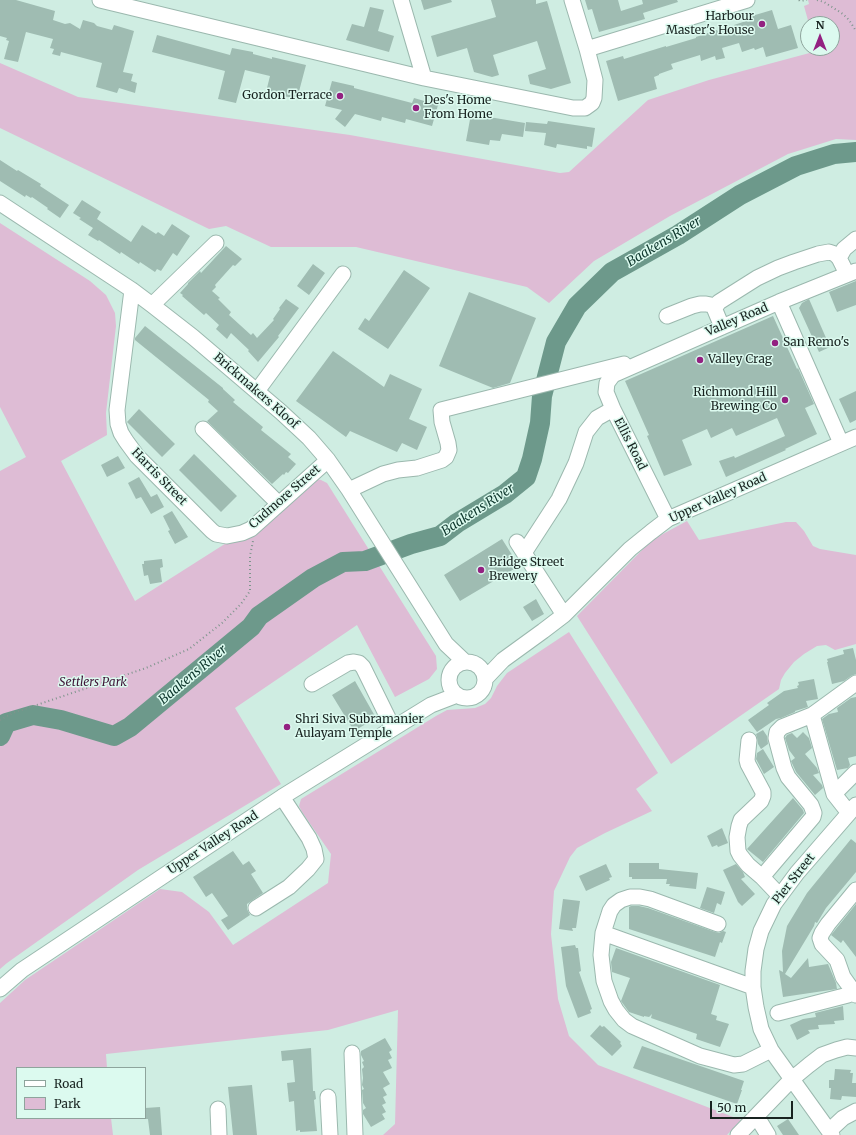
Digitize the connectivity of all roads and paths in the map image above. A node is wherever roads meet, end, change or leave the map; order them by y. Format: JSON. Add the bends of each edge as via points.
{"nodes":[{"id":1,"x":104,"y":0,"type":"edge"},
{"id":2,"x":401,"y":0,"type":"edge"},
{"id":3,"x":572,"y":0,"type":"edge"},
{"id":4,"x":747,"y":0,"type":"edge"},
{"id":5,"x":799,"y":0,"type":"edge"},
{"id":6,"x":807,"y":0,"type":"edge"},
{"id":7,"x":817,"y":0,"type":"edge"},
{"id":8,"x":856,"y":31,"type":"edge"},
{"id":9,"x":587,"y":49,"type":"junction"},
{"id":10,"x":424,"y":78,"type":"junction"},
{"id":11,"x":0,"y":203,"type":"edge"},
{"id":12,"x":856,"y":239,"type":"edge"},
{"id":13,"x":216,"y":243,"type":"dead end"},
{"id":14,"x":839,"y":258,"type":"junction"},
{"id":15,"x":852,"y":273,"type":"edge"},
{"id":16,"x":343,"y":274,"type":"dead end"},
{"id":17,"x":132,"y":290,"type":"junction"},
{"id":18,"x":779,"y":302,"type":"junction"},
{"id":19,"x":152,"y":305,"type":"junction"},
{"id":20,"x":716,"y":306,"type":"junction"},
{"id":21,"x":667,"y":316,"type":"dead end"},
{"id":22,"x":722,"y":327,"type":"junction"},
{"id":23,"x":656,"y":356,"type":"junction"},
{"id":24,"x":619,"y":372,"type":"joint"},
{"id":25,"x":257,"y":391,"type":"junction"},
{"id":26,"x":613,"y":409,"type":"junction"},
{"id":27,"x":203,"y":429,"type":"dead end"},
{"id":28,"x":856,"y":437,"type":"edge"},
{"id":29,"x":841,"y":444,"type":"junction"},
{"id":30,"x":328,"y":460,"type":"junction"},
{"id":31,"x":349,"y":490,"type":"junction"},
{"id":32,"x":279,"y":504,"type":"junction"},
{"id":33,"x":668,"y":519,"type":"junction"},
{"id":34,"x":256,"y":525,"type":"junction"},
{"id":35,"x":242,"y":533,"type":"joint"},
{"id":36,"x":564,"y":615,"type":"junction"},
{"id":37,"x":446,"y":644,"type":"junction"},
{"id":38,"x":476,"y":669,"type":"junction"},
{"id":39,"x":452,"y":670,"type":"junction"},
{"id":40,"x":856,"y":683,"type":"edge"},
{"id":41,"x":312,"y":684,"type":"dead end"},
{"id":42,"x":453,"y":690,"type":"junction"},
{"id":43,"x":812,"y":715,"type":"junction"},
{"id":44,"x":0,"y":720,"type":"edge"},
{"id":45,"x":394,"y":728,"type":"junction"},
{"id":46,"x":749,"y":740,"type":"dead end"},
{"id":47,"x":856,"y":772,"type":"edge"},
{"id":48,"x":834,"y":794,"type":"junction"},
{"id":49,"x":282,"y":797,"type":"junction"},
{"id":50,"x":852,"y":809,"type":"edge"},
{"id":51,"x":762,"y":877,"type":"junction"},
{"id":52,"x":856,"y":890,"type":"edge"},
{"id":53,"x":780,"y":896,"type":"junction"},
{"id":54,"x":256,"y":908,"type":"dead end"},
{"id":55,"x":718,"y":924,"type":"dead end"},
{"id":56,"x":603,"y":933,"type":"junction"},
{"id":57,"x":753,"y":987,"type":"junction"},
{"id":58,"x":0,"y":989,"type":"edge"},
{"id":59,"x":855,"y":993,"type":"edge"},
{"id":60,"x":778,"y":1013,"type":"dead end"},
{"id":61,"x":856,"y":1048,"type":"edge"},
{"id":62,"x":771,"y":1050,"type":"junction"},
{"id":63,"x":352,"y":1053,"type":"dead end"},
{"id":64,"x":792,"y":1079,"type":"junction"},
{"id":65,"x":328,"y":1097,"type":"dead end"},
{"id":66,"x":218,"y":1109,"type":"dead end"},
{"id":67,"x":856,"y":1111,"type":"edge"},
{"id":68,"x":757,"y":1117,"type":"junction"},
{"id":69,"x":830,"y":1133,"type":"edge"},
{"id":70,"x":219,"y":1135,"type":"edge"},
{"id":71,"x":330,"y":1135,"type":"edge"},
{"id":72,"x":355,"y":1135,"type":"edge"},
{"id":73,"x":738,"y":1135,"type":"edge"},
{"id":74,"x":768,"y":1135,"type":"edge"}],
"edges":[{"from":1,"to":10,"type":"street"},
{"from":2,"to":10,"type":"street"},
{"from":3,"to":9,"type":"street"},
{"from":4,"to":9,"type":"street"},
{"from":5,"to":6,"type":"path"},
{"from":7,"to":8,"type":"path","via":[[843,14]]},
{"from":9,"to":10,"type":"street","via":[[595,80],[594,98],[585,108],[573,108]]},
{"from":11,"to":17,"type":"street","name":"Brickmakers Kloof"},
{"from":12,"to":14,"type":"street","via":[[844,249]]},
{"from":13,"to":19,"type":"street"},
{"from":14,"to":15,"type":"street"},
{"from":14,"to":20,"type":"street","via":[[829,252],[794,262],[757,278],[724,298]]},
{"from":15,"to":18,"type":"street","name":"Valley Road"},
{"from":16,"to":25,"type":"street"},
{"from":17,"to":19,"type":"street","name":"Brickmakers Kloof"},
{"from":17,"to":35,"type":"street","name":"Harris Street","via":[[117,410],[121,433],[138,456],[212,531],[227,536]]},
{"from":18,"to":22,"type":"street","name":"Valley Road"},
{"from":18,"to":29,"type":"street"},
{"from":19,"to":25,"type":"street","name":"Brickmakers Kloof"},
{"from":20,"to":21,"type":"street","via":[[700,304]]},
{"from":20,"to":22,"type":"street","via":[[715,310]]},
{"from":22,"to":23,"type":"street","name":"Valley Road"},
{"from":23,"to":24,"type":"street","name":"Valley Road"},
{"from":23,"to":31,"type":"street","via":[[441,410],[449,450],[446,457],[417,468],[383,474]]},
{"from":24,"to":26,"type":"street","name":"Ellis Road","via":[[607,383],[606,392]]},
{"from":25,"to":30,"type":"street","name":"Brickmakers Kloof","via":[[309,438]]},
{"from":26,"to":33,"type":"street","name":"Ellis Road"},
{"from":26,"to":36,"type":"street","via":[[597,418],[586,432],[576,463],[559,499],[521,547]]},
{"from":27,"to":32,"type":"street"},
{"from":28,"to":29,"type":"street","name":"Upper Valley Road"},
{"from":29,"to":33,"type":"street","name":"Upper Valley Road"},
{"from":30,"to":31,"type":"street","name":"Brickmakers Kloof"},
{"from":30,"to":32,"type":"street","name":"Cudmore Street"},
{"from":31,"to":37,"type":"street","name":"Brickmakers Kloof"},
{"from":32,"to":34,"type":"street","name":"Cudmore Street"},
{"from":33,"to":36,"type":"street","name":"Upper Valley Road","via":[[630,549]]},
{"from":34,"to":35,"type":"street","name":"Cudmore Street"},
{"from":34,"to":44,"type":"path","via":[[250,556],[250,591],[222,623],[189,649],[146,668],[13,713]]},
{"from":36,"to":38,"type":"street","name":"Upper Valley Road","via":[[503,660]]},
{"from":37,"to":38,"type":"street","name":"Brickmakers Kloof"},
{"from":37,"to":39,"type":"street","name":"Brickmakers Kloof"},
{"from":38,"to":39,"type":"street","via":[[456,665]]},
{"from":38,"to":42,"type":"street","via":[[484,684],[478,694],[462,698]]},
{"from":39,"to":42,"type":"street","via":[[449,675]]},
{"from":40,"to":43,"type":"street"},
{"from":41,"to":45,"type":"street","via":[[348,663],[359,663]]},
{"from":42,"to":45,"type":"street","name":"Upper Valley Road"},
{"from":43,"to":48,"type":"street"},
{"from":43,"to":51,"type":"street","via":[[782,727],[776,738],[788,777],[811,805],[813,817]]},
{"from":45,"to":49,"type":"street","name":"Upper Valley Road"},
{"from":46,"to":51,"type":"street","via":[[748,764],[764,796],[741,820],[737,832],[738,844],[740,855]]},
{"from":47,"to":48,"type":"street"},
{"from":48,"to":50,"type":"street"},
{"from":49,"to":54,"type":"street","via":[[309,838],[316,859],[289,887]]},
{"from":49,"to":58,"type":"street","name":"Upper Valley Road","via":[[22,970]]},
{"from":50,"to":53,"type":"street","name":"Pier Street"},
{"from":51,"to":53,"type":"street"},
{"from":52,"to":59,"type":"street","via":[[823,930],[820,938],[822,944],[837,960],[843,976]]},
{"from":53,"to":57,"type":"street","name":"Pier Street","via":[[761,932],[753,971]]},
{"from":55,"to":56,"type":"street","via":[[650,899],[630,897],[614,905]]},
{"from":56,"to":57,"type":"street"},
{"from":56,"to":62,"type":"street","via":[[600,955],[604,981],[616,1010],[632,1026],[700,1056],[734,1065],[744,1064]]},
{"from":57,"to":62,"type":"street","name":"Pier Street","via":[[761,1029]]},
{"from":59,"to":60,"type":"street"},
{"from":61,"to":64,"type":"street","via":[[847,1047],[822,1055]]},
{"from":62,"to":64,"type":"street","name":"Pier Street"},
{"from":63,"to":72,"type":"street"},
{"from":64,"to":68,"type":"street"},
{"from":64,"to":69,"type":"street","name":"Pier Street"},
{"from":65,"to":71,"type":"street"},
{"from":66,"to":70,"type":"street"},
{"from":67,"to":69,"type":"street","via":[[843,1118]]},
{"from":68,"to":73,"type":"street"},
{"from":68,"to":74,"type":"street"}]}
